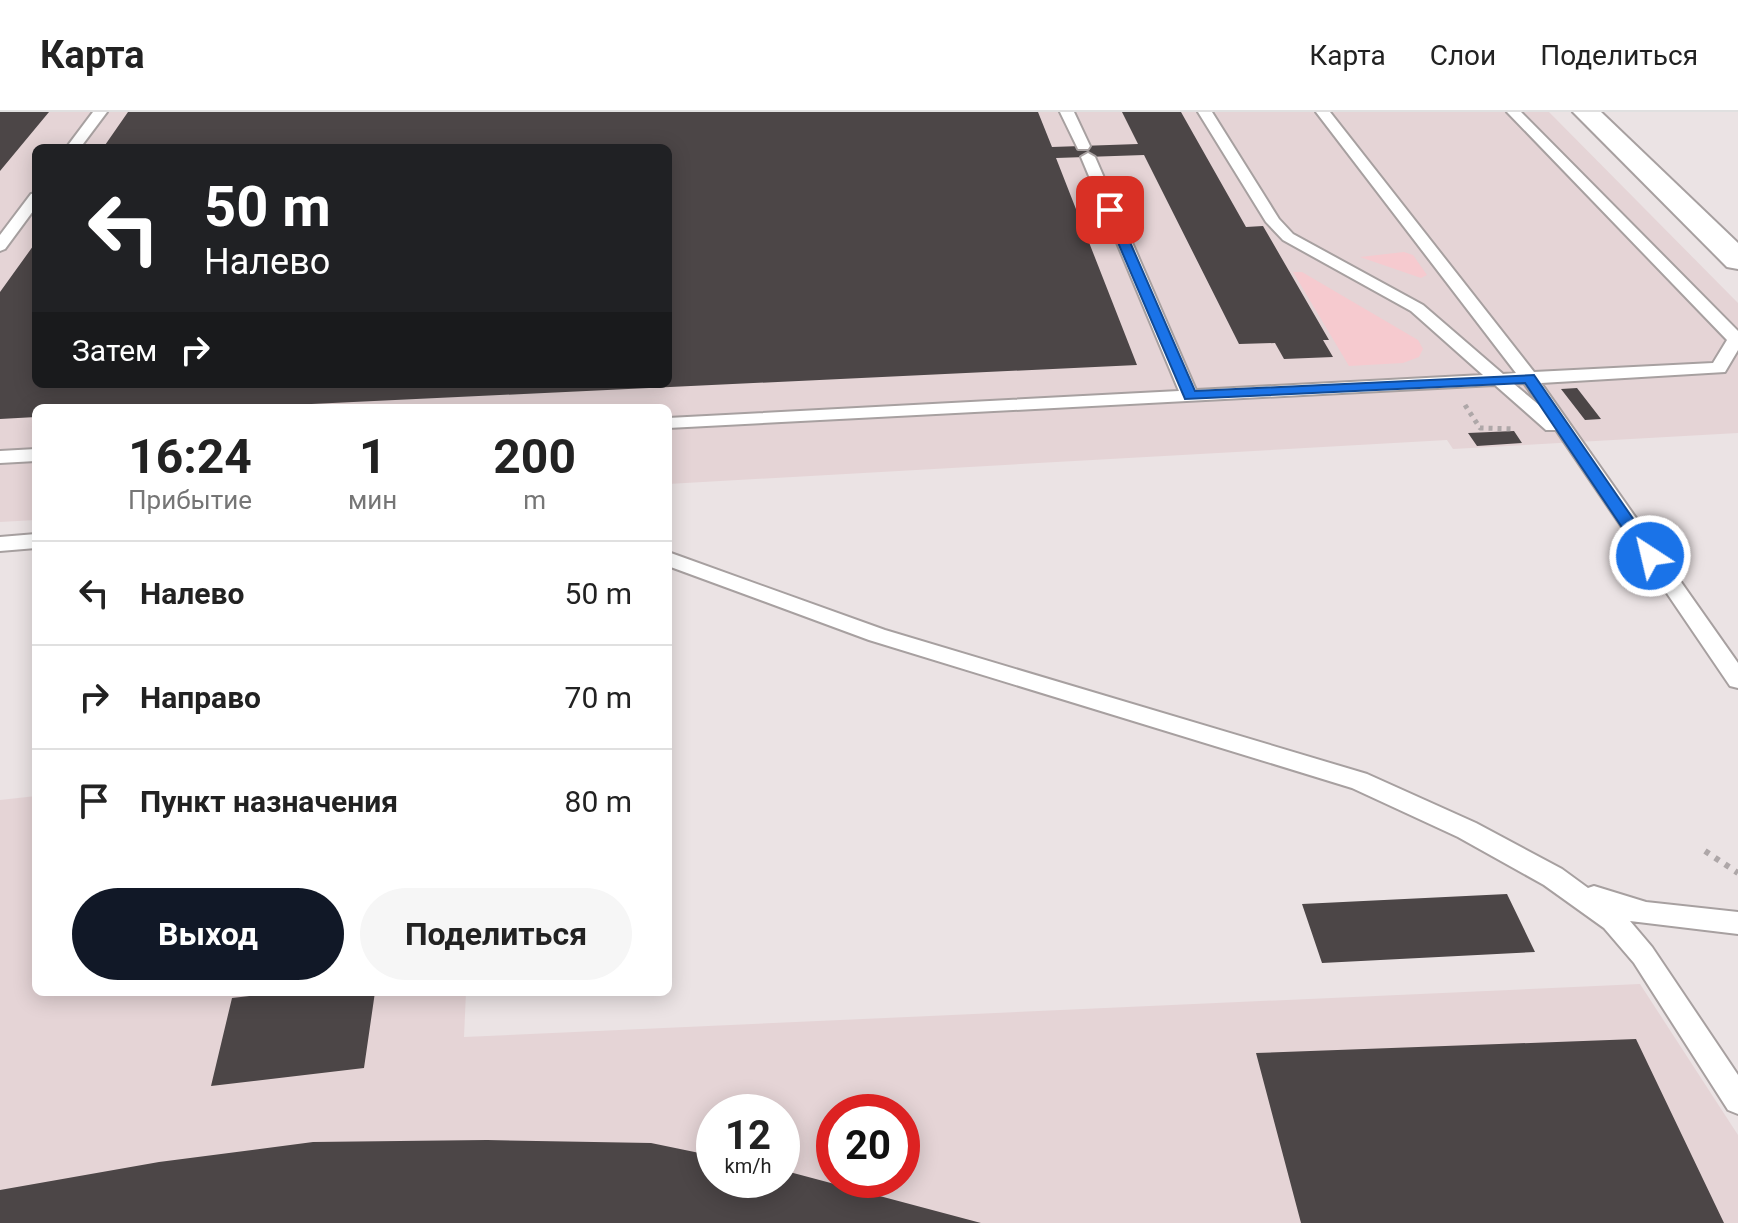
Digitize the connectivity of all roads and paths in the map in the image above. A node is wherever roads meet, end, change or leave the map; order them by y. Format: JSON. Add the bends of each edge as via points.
{"nodes":[{"id":1,"x":100,"y":112,"type":"edge"},
{"id":2,"x":1067,"y":112,"type":"edge"},
{"id":3,"x":1205,"y":112,"type":"edge"},
{"id":4,"x":1323,"y":112,"type":"edge"},
{"id":5,"x":1514,"y":112,"type":"edge"},
{"id":6,"x":1586,"y":112,"type":"edge"},
{"id":7,"x":76,"y":144,"type":"edge"},
{"id":8,"x":32,"y":202,"type":"edge"},
{"id":9,"x":0,"y":246,"type":"edge"},
{"id":10,"x":1734,"y":252,"type":"edge"},
{"id":11,"x":1529,"y":378,"type":"junction"},
{"id":12,"x":1499,"y":380,"type":"junction"},
{"id":13,"x":1450,"y":382,"type":"junction"},
{"id":14,"x":1190,"y":396,"type":"junction"},
{"id":15,"x":672,"y":423,"type":"edge"},
{"id":16,"x":1527,"y":428,"type":"dead end"},
{"id":17,"x":1571,"y":443,"type":"junction"},
{"id":18,"x":32,"y":455,"type":"edge"},
{"id":19,"x":0,"y":457,"type":"edge"},
{"id":20,"x":32,"y":541,"type":"edge"},
{"id":21,"x":0,"y":544,"type":"edge"},
{"id":22,"x":672,"y":560,"type":"edge"},
{"id":23,"x":1738,"y":680,"type":"edge"},
{"id":24,"x":1705,"y":851,"type":"dead end"},
{"id":25,"x":1738,"y":873,"type":"edge"},
{"id":26,"x":1553,"y":877,"type":"junction"},
{"id":27,"x":1738,"y":923,"type":"edge"},
{"id":28,"x":1738,"y":1100,"type":"edge"}],
"edges":[{"from":1,"to":7,"type":"lane"},
{"from":2,"to":14,"type":"lane"},
{"from":3,"to":12,"type":"lane","via":[[1273,222],[1288,237],[1417,308]]},
{"from":4,"to":11,"type":"lane"},
{"from":5,"to":11,"type":"lane","via":[[1736,339],[1719,368]]},
{"from":6,"to":10,"type":"street"},
{"from":8,"to":9,"type":"lane"},
{"from":11,"to":12,"type":"lane"},
{"from":11,"to":17,"type":"lane"},
{"from":12,"to":13,"type":"lane"},
{"from":12,"to":17,"type":"lane"},
{"from":13,"to":14,"type":"lane"},
{"from":13,"to":16,"type":"path","via":[[1480,428]]},
{"from":14,"to":15,"type":"lane"},
{"from":17,"to":23,"type":"lane"},
{"from":18,"to":19,"type":"lane"},
{"from":20,"to":21,"type":"lane"},
{"from":22,"to":26,"type":"lane","via":[[877,635],[1359,781],[1432,812]]},
{"from":24,"to":25,"type":"path"},
{"from":26,"to":27,"type":"lane","via":[[1610,905]]},
{"from":26,"to":28,"type":"lane","via":[[1613,920],[1643,955]]}]}
